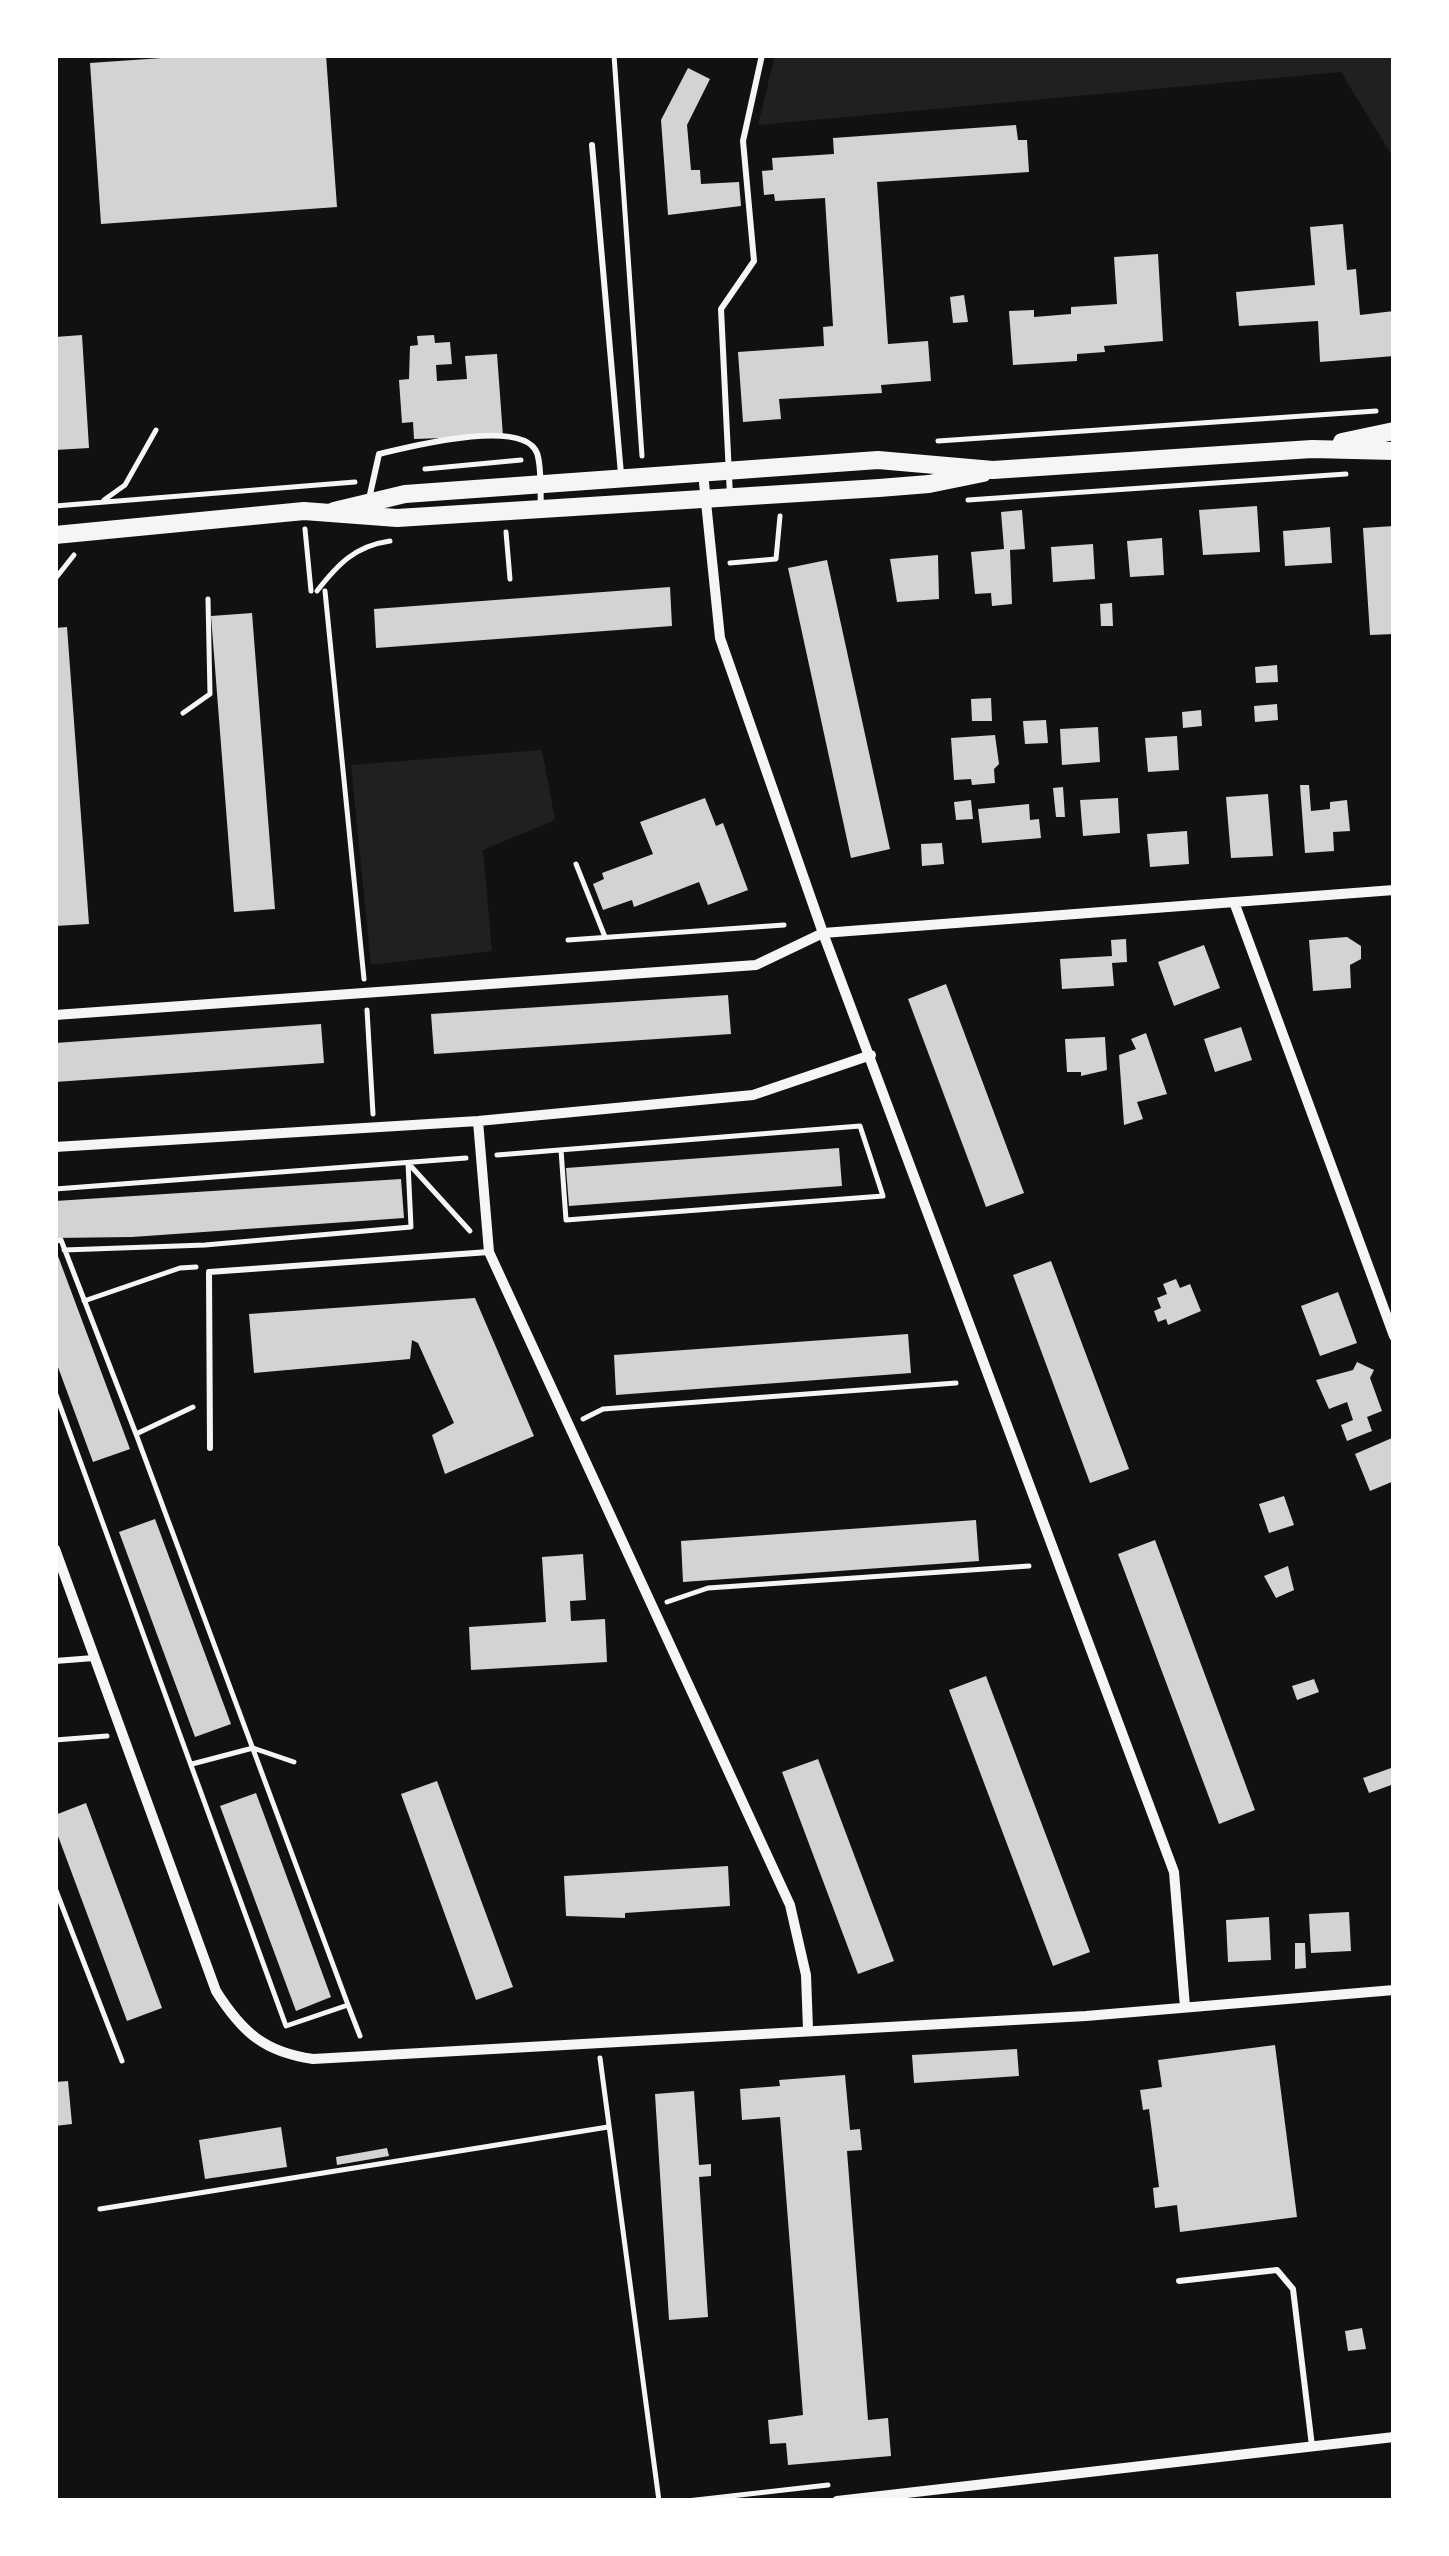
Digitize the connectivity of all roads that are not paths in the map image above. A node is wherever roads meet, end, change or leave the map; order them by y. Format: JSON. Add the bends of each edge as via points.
{"nodes":[{"id":1,"x":762,"y":55,"type":"edge"},
{"id":2,"x":592,"y":145,"type":"dead end"},
{"id":3,"x":1394,"y":431,"type":"edge"},
{"id":4,"x":1312,"y":449,"type":"junction"},
{"id":5,"x":1394,"y":451,"type":"edge"},
{"id":6,"x":993,"y":470,"type":"junction"},
{"id":7,"x":729,"y":472,"type":"junction"},
{"id":8,"x":703,"y":473,"type":"junction"},
{"id":9,"x":622,"y":480,"type":"junction"},
{"id":10,"x":539,"y":486,"type":"junction"},
{"id":11,"x":730,"y":497,"type":"junction"},
{"id":12,"x":706,"y":498,"type":"junction"},
{"id":13,"x":368,"y":503,"type":"junction"},
{"id":14,"x":541,"y":510,"type":"junction"},
{"id":15,"x":334,"y":511,"type":"junction"},
{"id":16,"x":55,"y":535,"type":"edge"},
{"id":17,"x":1394,"y":890,"type":"edge"},
{"id":18,"x":1234,"y":902,"type":"junction"},
{"id":19,"x":823,"y":933,"type":"junction"},
{"id":20,"x":55,"y":1015,"type":"edge"},
{"id":21,"x":871,"y":1056,"type":"junction"},
{"id":22,"x":478,"y":1121,"type":"junction"},
{"id":23,"x":55,"y":1147,"type":"edge"},
{"id":24,"x":489,"y":1252,"type":"junction"},
{"id":25,"x":1394,"y":1336,"type":"edge"},
{"id":26,"x":210,"y":1448,"type":"dead end"},
{"id":27,"x":55,"y":1549,"type":"edge"},
{"id":28,"x":94,"y":1658,"type":"junction"},
{"id":29,"x":55,"y":1661,"type":"edge"},
{"id":30,"x":1394,"y":1990,"type":"edge"},
{"id":31,"x":1185,"y":2008,"type":"junction"},
{"id":32,"x":808,"y":2030,"type":"junction"},
{"id":33,"x":1179,"y":2282,"type":"dead end"},
{"id":34,"x":1394,"y":2437,"type":"edge"},
{"id":35,"x":1312,"y":2446,"type":"junction"},
{"id":36,"x":837,"y":2501,"type":"edge"}],
"edges":[{"from":1,"to":7,"type":"lane","via":[[743,141],[754,260],[721,309]]},
{"from":2,"to":9,"type":"lane"},
{"from":3,"to":4,"type":"main road"},
{"from":4,"to":5,"type":"main road"},
{"from":4,"to":6,"type":"main road"},
{"from":6,"to":7,"type":"main road","via":[[878,460]]},
{"from":6,"to":11,"type":"main road","via":[[928,484]]},
{"from":7,"to":8,"type":"main road"},
{"from":7,"to":11,"type":"lane"},
{"from":8,"to":9,"type":"main road"},
{"from":8,"to":12,"type":"street"},
{"from":9,"to":10,"type":"main road"},
{"from":10,"to":13,"type":"main road","via":[[405,494]]},
{"from":10,"to":13,"type":"lane","via":[[536,452],[524,438],[435,440],[379,454]]},
{"from":10,"to":14,"type":"lane"},
{"from":11,"to":12,"type":"main road"},
{"from":12,"to":14,"type":"main road"},
{"from":12,"to":19,"type":"street","via":[[720,638]]},
{"from":13,"to":15,"type":"main road"},
{"from":14,"to":15,"type":"main road","via":[[398,518]]},
{"from":15,"to":16,"type":"main road"},
{"from":17,"to":18,"type":"street"},
{"from":18,"to":19,"type":"street"},
{"from":18,"to":25,"type":"street"},
{"from":19,"to":20,"type":"street","via":[[756,965]]},
{"from":19,"to":21,"type":"street"},
{"from":21,"to":22,"type":"street","via":[[753,1096]]},
{"from":21,"to":31,"type":"street","via":[[1174,1872]]},
{"from":22,"to":23,"type":"street"},
{"from":22,"to":24,"type":"street"},
{"from":24,"to":26,"type":"lane","via":[[209,1272]]},
{"from":24,"to":32,"type":"street","via":[[790,1905],[806,1975]]},
{"from":27,"to":28,"type":"street"},
{"from":28,"to":29,"type":"lane"},
{"from":28,"to":32,"type":"street","via":[[216,1991],[254,2041],[313,2059]]},
{"from":30,"to":31,"type":"street"},
{"from":31,"to":32,"type":"street"},
{"from":33,"to":35,"type":"lane","via":[[1285,2274],[1293,2289]]},
{"from":34,"to":35,"type":"street"},
{"from":35,"to":36,"type":"street"}]}
